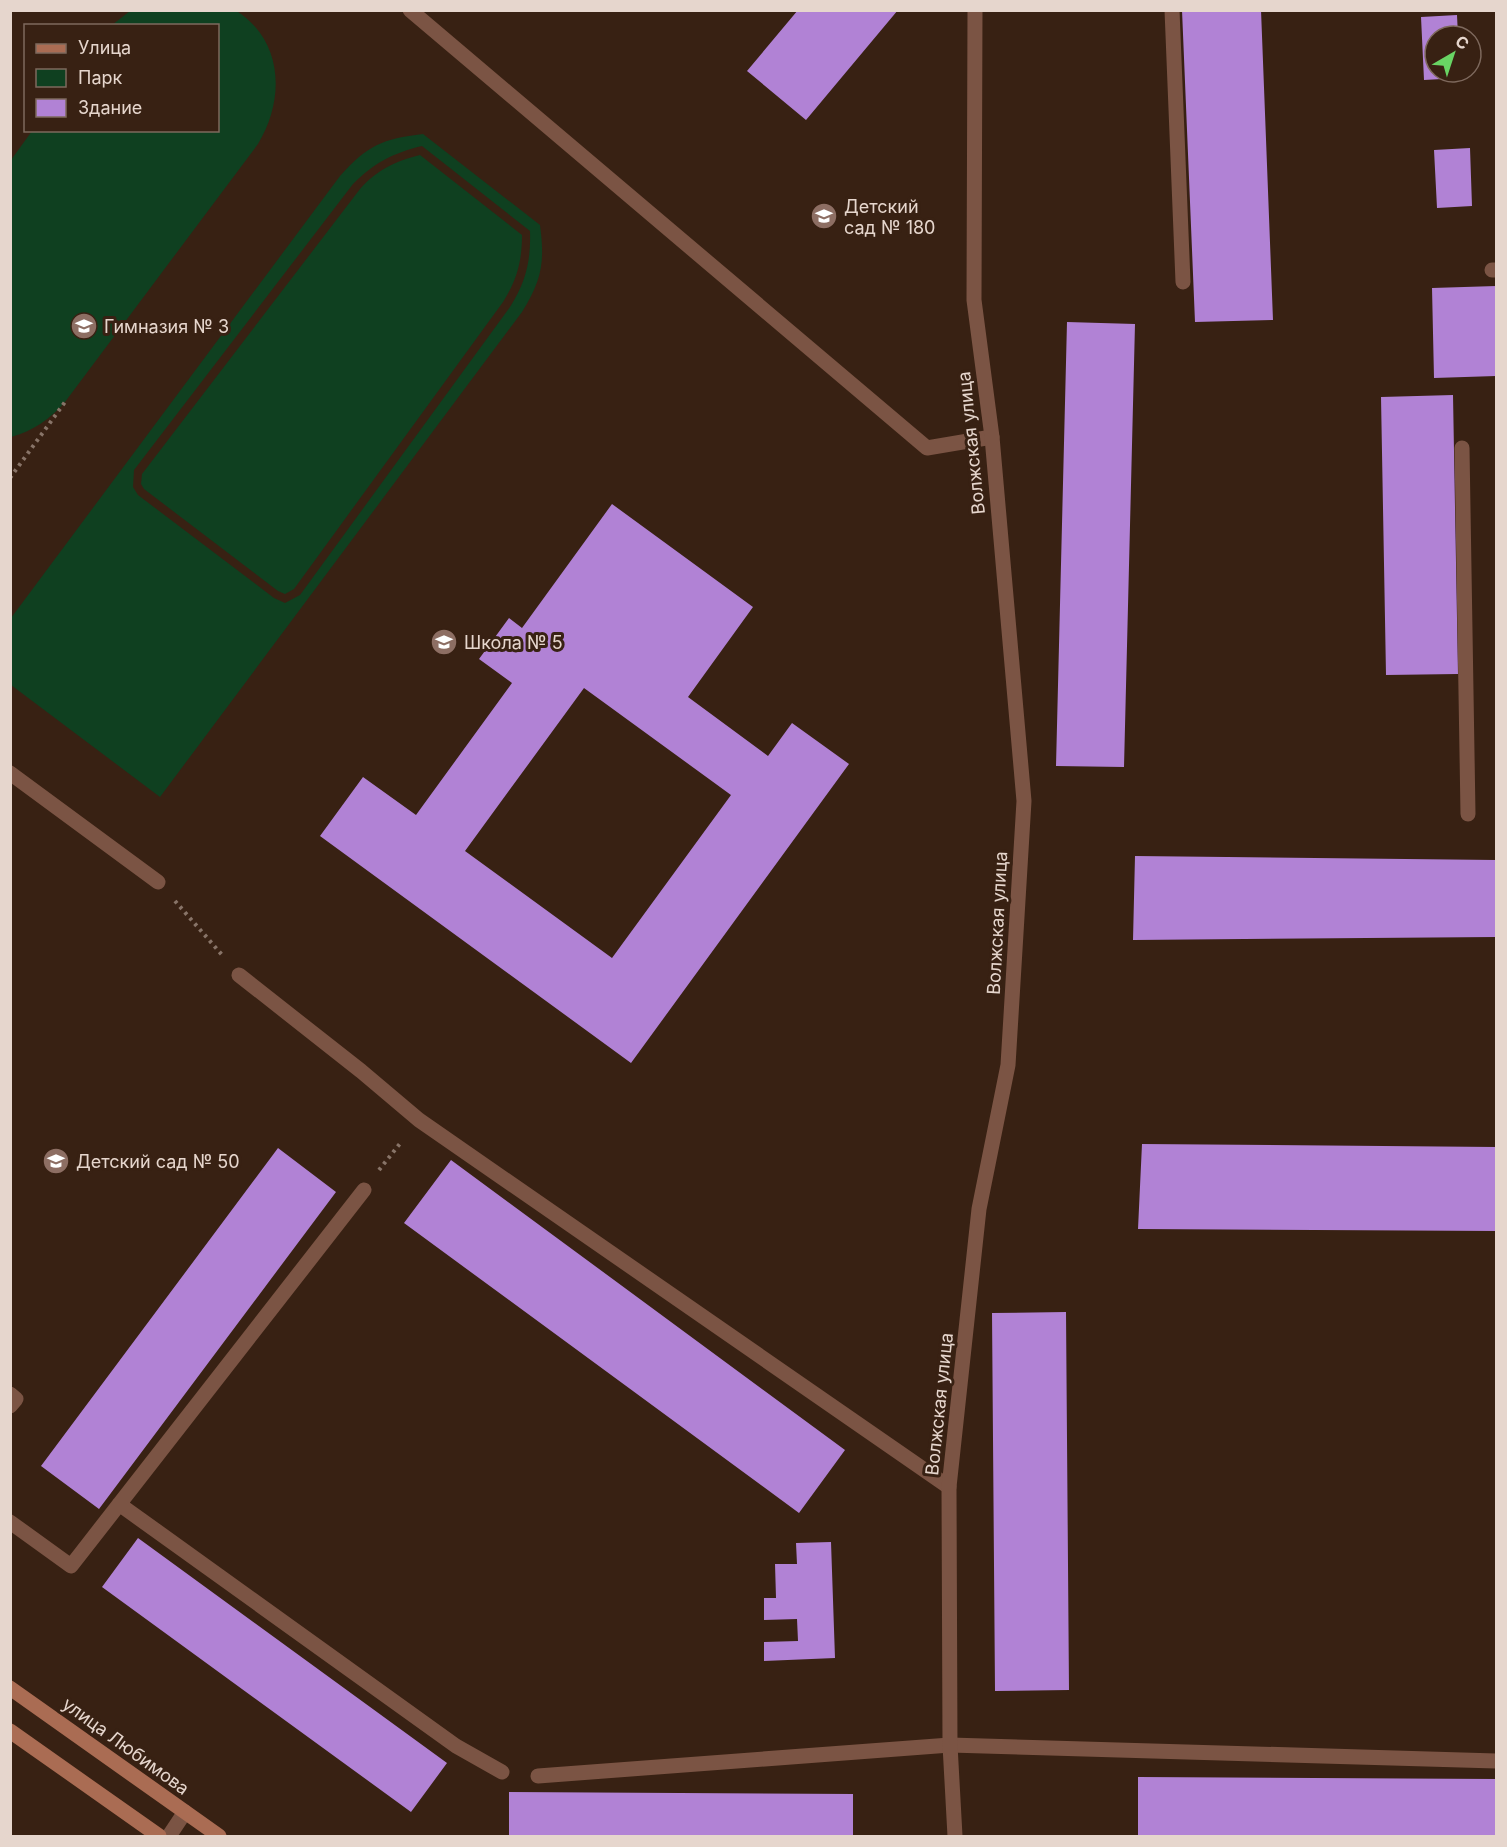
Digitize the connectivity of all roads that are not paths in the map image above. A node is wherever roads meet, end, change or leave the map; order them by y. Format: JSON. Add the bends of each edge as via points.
{"nodes":[{"id":1,"x":410,"y":10,"type":"edge"},
{"id":2,"x":975,"y":10,"type":"edge"},
{"id":3,"x":1172,"y":10,"type":"edge"},
{"id":4,"x":1183,"y":282,"type":"dead end"},
{"id":5,"x":992,"y":437,"type":"junction"},
{"id":6,"x":1462,"y":448,"type":"dead end"},
{"id":7,"x":10,"y":773,"type":"edge"},
{"id":8,"x":1468,"y":814,"type":"dead end"},
{"id":9,"x":158,"y":882,"type":"road end"},
{"id":10,"x":239,"y":975,"type":"road end"},
{"id":11,"x":364,"y":1190,"type":"road end"},
{"id":12,"x":10,"y":1394,"type":"edge"},
{"id":13,"x":10,"y":1406,"type":"edge"},
{"id":14,"x":949,"y":1487,"type":"junction"},
{"id":15,"x":119,"y":1504,"type":"junction"},
{"id":16,"x":10,"y":1522,"type":"edge"},
{"id":17,"x":10,"y":1688,"type":"edge"},
{"id":18,"x":10,"y":1731,"type":"edge"},
{"id":19,"x":950,"y":1745,"type":"junction"},
{"id":20,"x":1497,"y":1761,"type":"edge"},
{"id":21,"x":502,"y":1772,"type":"dead end"},
{"id":22,"x":538,"y":1776,"type":"dead end"},
{"id":23,"x":186,"y":1812,"type":"junction"},
{"id":24,"x":159,"y":1836,"type":"edge"},
{"id":25,"x":170,"y":1836,"type":"edge"},
{"id":26,"x":219,"y":1836,"type":"edge"},
{"id":27,"x":955,"y":1836,"type":"edge"}],
"edges":[{"from":1,"to":5,"type":"street","via":[[927,448]]},
{"from":2,"to":5,"type":"street","name":"Волжская улица","via":[[974,300]]},
{"from":3,"to":4,"type":"street"},
{"from":5,"to":14,"type":"street","name":"Волжская улица","via":[[1024,801],[1008,1065],[979,1209]]},
{"from":6,"to":8,"type":"street"},
{"from":7,"to":9,"type":"street"},
{"from":10,"to":14,"type":"street","via":[[419,1120]]},
{"from":11,"to":15,"type":"street"},
{"from":12,"to":13,"type":"street","via":[[16,1399]]},
{"from":14,"to":19,"type":"street","name":"Волжская улица"},
{"from":15,"to":16,"type":"street","via":[[71,1566]]},
{"from":15,"to":21,"type":"street","via":[[456,1746]]},
{"from":17,"to":23,"type":"main road","name":"улица Любимова"},
{"from":18,"to":24,"type":"main road"},
{"from":19,"to":20,"type":"street"},
{"from":19,"to":22,"type":"street"},
{"from":19,"to":27,"type":"street","name":"Волжская улица"},
{"from":23,"to":25,"type":"street"},
{"from":23,"to":26,"type":"main road","name":"улица Любимова"}]}
